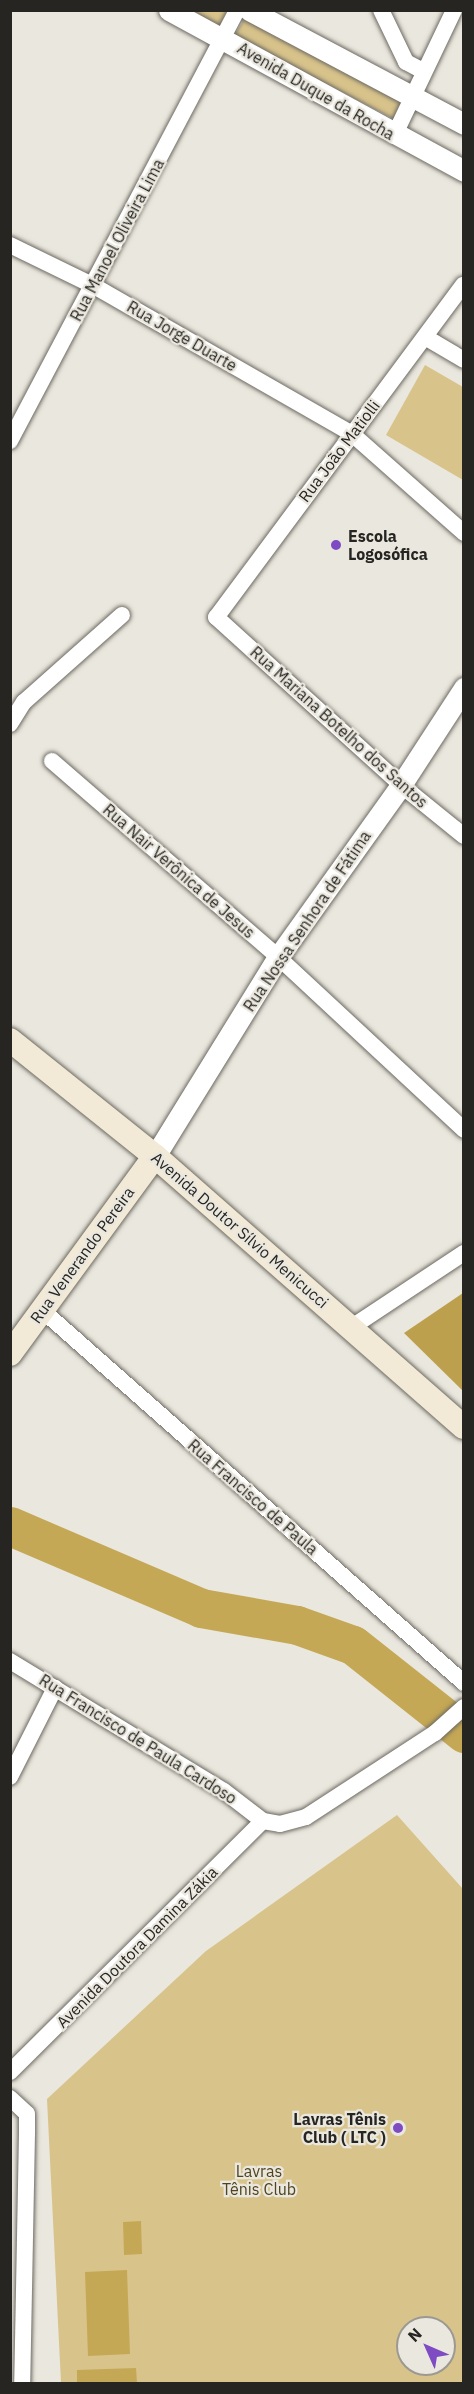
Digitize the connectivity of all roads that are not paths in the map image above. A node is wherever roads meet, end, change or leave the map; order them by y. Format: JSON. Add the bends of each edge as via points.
{"nodes":[{"id":1,"x":169,"y":10,"type":"edge"},
{"id":2,"x":237,"y":10,"type":"edge"},
{"id":3,"x":249,"y":10,"type":"edge"},
{"id":4,"x":381,"y":10,"type":"edge"},
{"id":5,"x":454,"y":10,"type":"edge"},
{"id":6,"x":222,"y":38,"type":"junction"},
{"id":7,"x":423,"y":71,"type":"junction"},
{"id":8,"x":413,"y":96,"type":"junction"},
{"id":9,"x":464,"y":124,"type":"edge"},
{"id":10,"x":394,"y":136,"type":"junction"},
{"id":11,"x":464,"y":171,"type":"edge"},
{"id":12,"x":10,"y":245,"type":"edge"},
{"id":13,"x":463,"y":285,"type":"edge"},
{"id":14,"x":94,"y":286,"type":"junction"},
{"id":15,"x":425,"y":337,"type":"junction"},
{"id":16,"x":464,"y":360,"type":"edge"},
{"id":17,"x":351,"y":433,"type":"junction"},
{"id":18,"x":10,"y":441,"type":"edge"},
{"id":19,"x":464,"y":533,"type":"edge"},
{"id":20,"x":122,"y":615,"type":"dead end"},
{"id":21,"x":216,"y":617,"type":"joint"},
{"id":22,"x":464,"y":688,"type":"edge"},
{"id":23,"x":10,"y":724,"type":"edge"},
{"id":24,"x":52,"y":761,"type":"dead end"},
{"id":25,"x":401,"y":785,"type":"junction"},
{"id":26,"x":464,"y":836,"type":"edge"},
{"id":27,"x":278,"y":957,"type":"junction"},
{"id":28,"x":10,"y":1040,"type":"edge"},
{"id":29,"x":464,"y":1130,"type":"edge"},
{"id":30,"x":155,"y":1156,"type":"junction"},
{"id":31,"x":464,"y":1253,"type":"edge"},
{"id":32,"x":42,"y":1310,"type":"junction"},
{"id":33,"x":352,"y":1327,"type":"junction"},
{"id":34,"x":10,"y":1354,"type":"edge"},
{"id":35,"x":464,"y":1427,"type":"edge"},
{"id":36,"x":10,"y":1660,"type":"edge"},
{"id":37,"x":464,"y":1683,"type":"edge"},
{"id":38,"x":55,"y":1688,"type":"junction"},
{"id":39,"x":461,"y":1709,"type":"edge"},
{"id":40,"x":10,"y":1777,"type":"edge"},
{"id":41,"x":263,"y":1821,"type":"junction"},
{"id":42,"x":10,"y":2072,"type":"edge"},
{"id":43,"x":10,"y":2098,"type":"edge"},
{"id":44,"x":22,"y":2384,"type":"edge"}],
"edges":[{"from":1,"to":6,"type":"street","name":"Avenida Duque da Rocha"},
{"from":2,"to":6,"type":"street","name":"Rua Manoel Oliveira Lima"},
{"from":3,"to":8,"type":"street"},
{"from":4,"to":7,"type":"street","via":[[406,62]]},
{"from":5,"to":7,"type":"street"},
{"from":6,"to":10,"type":"street","name":"Avenida Duque da Rocha"},
{"from":6,"to":14,"type":"street","name":"Rua Manoel Oliveira Lima"},
{"from":7,"to":8,"type":"street"},
{"from":8,"to":9,"type":"street"},
{"from":8,"to":10,"type":"street"},
{"from":10,"to":11,"type":"street","name":"Avenida Duque da Rocha"},
{"from":12,"to":14,"type":"street","name":"Rua Jorge Duarte"},
{"from":13,"to":15,"type":"street","name":"Rua João Matiolli"},
{"from":14,"to":17,"type":"street","name":"Rua Jorge Duarte"},
{"from":14,"to":18,"type":"street","name":"Rua Manoel Oliveira Lima"},
{"from":15,"to":16,"type":"street"},
{"from":15,"to":17,"type":"street","name":"Rua João Matiolli"},
{"from":17,"to":19,"type":"street","name":"Rua Jorge Duarte"},
{"from":17,"to":21,"type":"street","name":"Rua João Matiolli"},
{"from":20,"to":23,"type":"street","via":[[24,702]]},
{"from":21,"to":25,"type":"street","name":"Rua Mariana Botelho dos Santos"},
{"from":22,"to":25,"type":"street","name":"Rua Nossa Senhora de Fátima"},
{"from":24,"to":27,"type":"street","name":"Rua Nair Verônica de Jesus"},
{"from":25,"to":26,"type":"street","name":"Rua Mariana Botelho dos Santos"},
{"from":25,"to":27,"type":"street","name":"Rua Nossa Senhora de Fátima"},
{"from":27,"to":29,"type":"street","name":"Rua Nair Verônica de Jesus"},
{"from":27,"to":30,"type":"street","name":"Rua Nossa Senhora de Fátima"},
{"from":28,"to":30,"type":"main road","name":"Avenida Doutor Sílvio Menicucci"},
{"from":30,"to":32,"type":"main road","name":"Rua Venerando Pereira"},
{"from":30,"to":33,"type":"main road","name":"Avenida Doutor Sílvio Menicucci"},
{"from":31,"to":33,"type":"street"},
{"from":32,"to":34,"type":"main road","name":"Rua Venerando Pereira"},
{"from":32,"to":37,"type":"street","name":"Rua Francisco de Paula"},
{"from":33,"to":35,"type":"main road","name":"Avenida Doutor Sílvio Menicucci"},
{"from":36,"to":38,"type":"street","name":"Rua Francisco de Paula Cardoso"},
{"from":38,"to":40,"type":"street"},
{"from":38,"to":41,"type":"street","name":"Rua Francisco de Paula Cardoso","via":[[225,1791]]},
{"from":39,"to":41,"type":"street","via":[[435,1733],[306,1817],[280,1824]]},
{"from":41,"to":42,"type":"street","name":"Avenida Doutora Damina Zákia"},
{"from":43,"to":44,"type":"street","via":[[27,2114]]}]}
